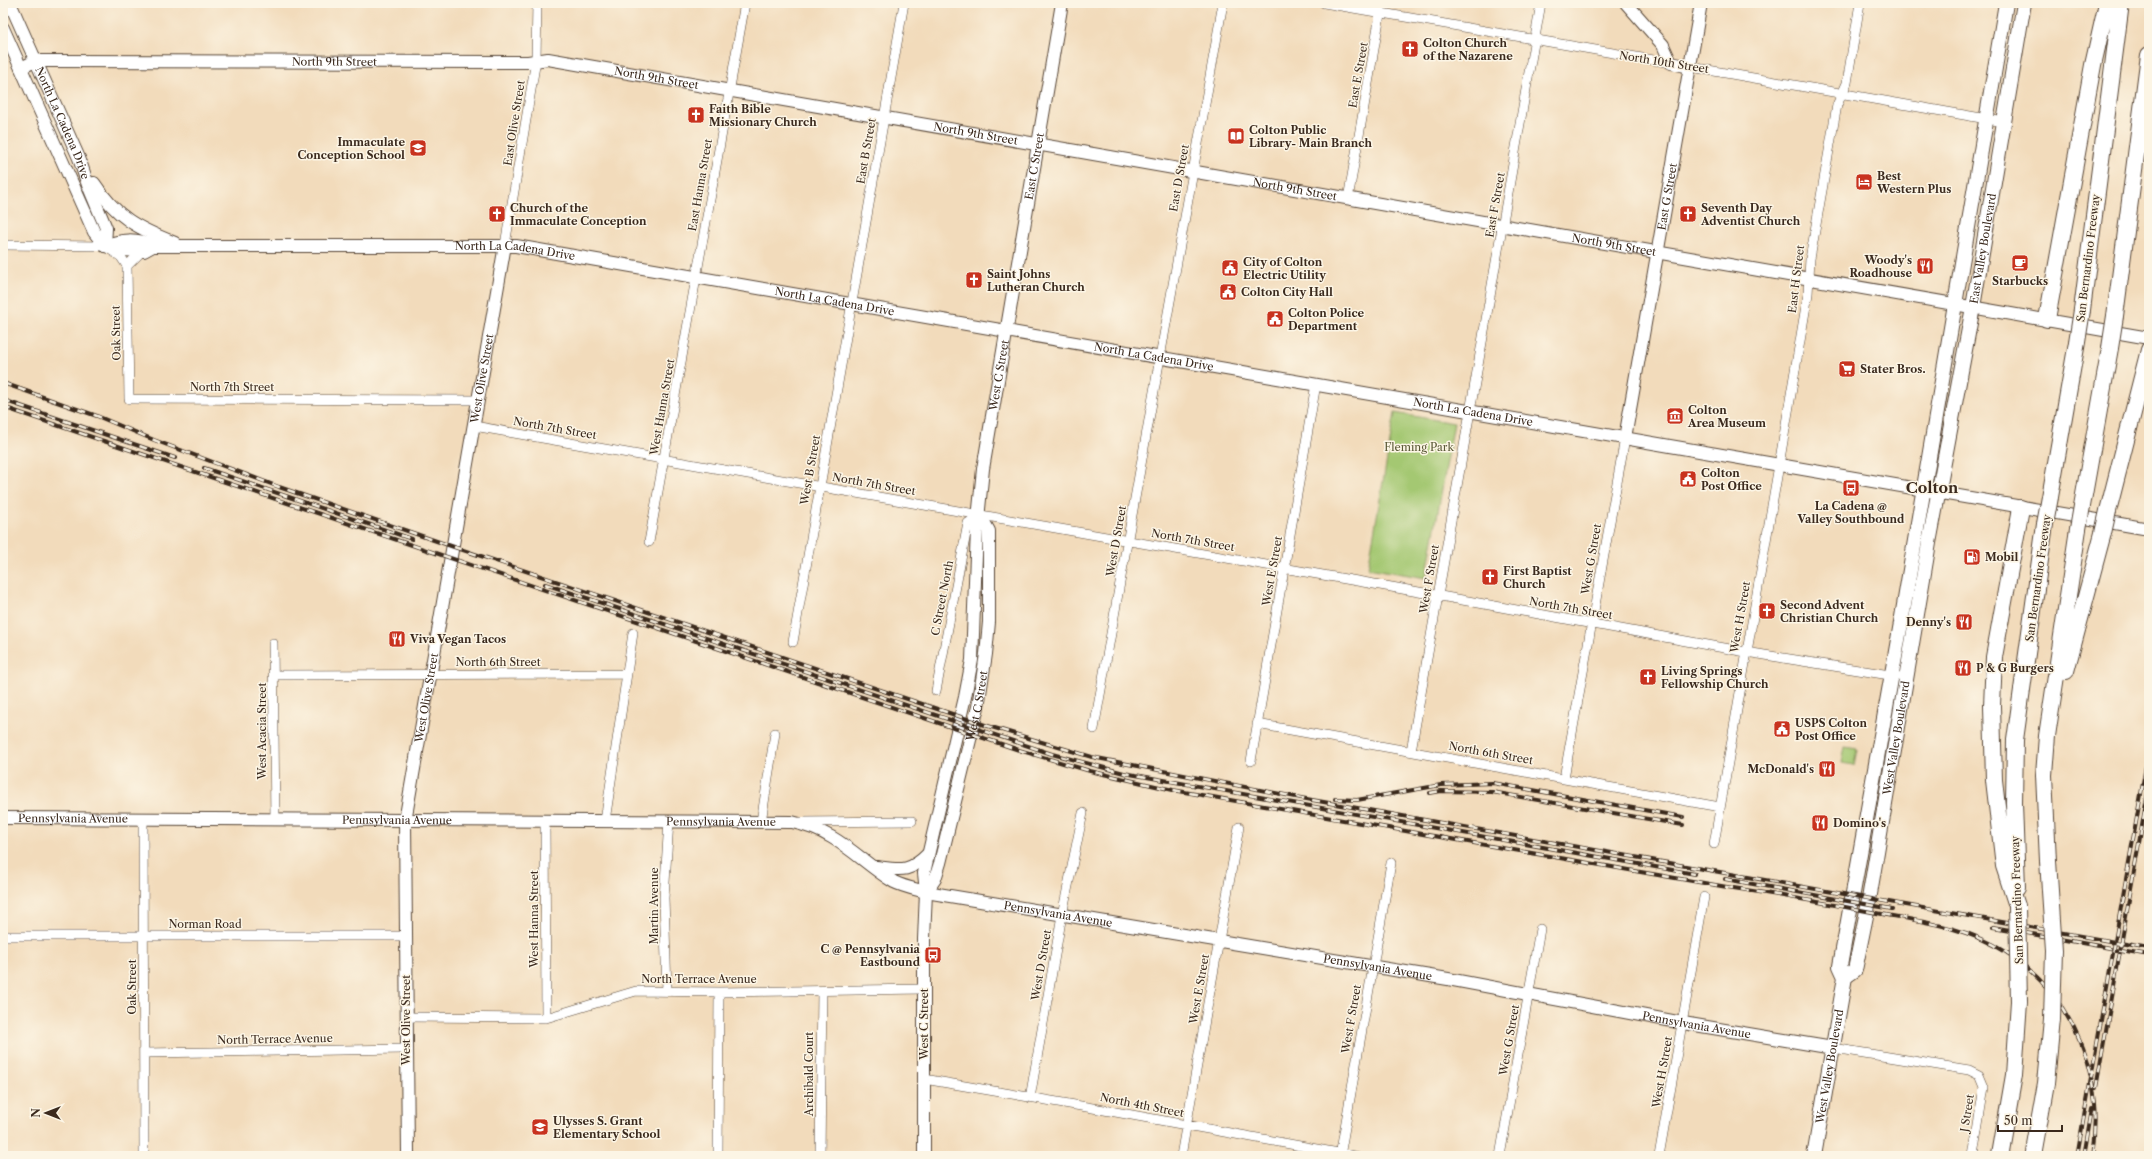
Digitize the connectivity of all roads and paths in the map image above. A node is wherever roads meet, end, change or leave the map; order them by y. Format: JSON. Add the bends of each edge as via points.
{"nodes":[{"id":1,"x":10,"y":3,"type":"edge"},
{"id":2,"x":537,"y":3,"type":"edge"},
{"id":3,"x":745,"y":3,"type":"edge"},
{"id":4,"x":904,"y":3,"type":"edge"},
{"id":5,"x":1062,"y":3,"type":"edge"},
{"id":6,"x":1224,"y":3,"type":"edge"},
{"id":7,"x":1324,"y":3,"type":"edge"},
{"id":8,"x":1382,"y":3,"type":"edge"},
{"id":9,"x":1541,"y":3,"type":"edge"},
{"id":10,"x":1626,"y":3,"type":"edge"},
{"id":11,"x":1701,"y":3,"type":"edge"},
{"id":12,"x":1860,"y":3,"type":"edge"},
{"id":13,"x":2006,"y":3,"type":"edge"},
{"id":14,"x":2024,"y":3,"type":"edge"},
{"id":15,"x":2107,"y":3,"type":"edge"},
{"id":16,"x":2121,"y":3,"type":"edge"},
{"id":17,"x":1381,"y":13,"type":"junction"},
{"id":18,"x":3,"y":28,"type":"edge"},
{"id":19,"x":1535,"y":40,"type":"junction"},
{"id":20,"x":2149,"y":55,"type":"edge"},
{"id":21,"x":536,"y":60,"type":"junction"},
{"id":22,"x":35,"y":61,"type":"junction"},
{"id":23,"x":1671,"y":63,"type":"junction"},
{"id":24,"x":1691,"y":67,"type":"junction"},
{"id":25,"x":21,"y":68,"type":"junction"},
{"id":26,"x":728,"y":91,"type":"junction"},
{"id":27,"x":1842,"y":93,"type":"junction"},
{"id":28,"x":884,"y":118,"type":"junction"},
{"id":29,"x":1985,"y":119,"type":"junction"},
{"id":30,"x":2004,"y":122,"type":"junction"},
{"id":31,"x":1038,"y":145,"type":"junction"},
{"id":32,"x":79,"y":158,"type":"junction"},
{"id":33,"x":1193,"y":172,"type":"junction"},
{"id":34,"x":1348,"y":198,"type":"junction"},
{"id":35,"x":1503,"y":226,"type":"junction"},
{"id":36,"x":3,"y":245,"type":"edge"},
{"id":37,"x":505,"y":245,"type":"junction"},
{"id":38,"x":105,"y":246,"type":"junction"},
{"id":39,"x":182,"y":246,"type":"junction"},
{"id":40,"x":148,"y":248,"type":"junction"},
{"id":41,"x":1657,"y":253,"type":"junction"},
{"id":42,"x":127,"y":266,"type":"junction"},
{"id":43,"x":697,"y":276,"type":"junction"},
{"id":44,"x":1809,"y":279,"type":"junction"},
{"id":45,"x":852,"y":303,"type":"junction"},
{"id":46,"x":1956,"y":305,"type":"junction"},
{"id":47,"x":1972,"y":307,"type":"junction"},
{"id":48,"x":2047,"y":319,"type":"junction"},
{"id":49,"x":1006,"y":330,"type":"junction"},
{"id":50,"x":2149,"y":338,"type":"edge"},
{"id":51,"x":2149,"y":350,"type":"edge"},
{"id":52,"x":1160,"y":357,"type":"junction"},
{"id":53,"x":1316,"y":384,"type":"junction"},
{"id":54,"x":129,"y":399,"type":"joint"},
{"id":55,"x":479,"y":400,"type":"junction"},
{"id":56,"x":1470,"y":411,"type":"junction"},
{"id":57,"x":474,"y":426,"type":"junction"},
{"id":58,"x":1625,"y":438,"type":"junction"},
{"id":59,"x":665,"y":460,"type":"junction"},
{"id":60,"x":1779,"y":465,"type":"junction"},
{"id":61,"x":820,"y":487,"type":"junction"},
{"id":62,"x":1923,"y":490,"type":"junction"},
{"id":63,"x":1938,"y":494,"type":"junction"},
{"id":64,"x":2021,"y":508,"type":"junction"},
{"id":65,"x":980,"y":515,"type":"junction"},
{"id":66,"x":2149,"y":529,"type":"edge"},
{"id":67,"x":1128,"y":541,"type":"junction"},
{"id":68,"x":649,"y":542,"type":"dead end"},
{"id":69,"x":1285,"y":569,"type":"junction"},
{"id":70,"x":1439,"y":596,"type":"junction"},
{"id":71,"x":1592,"y":624,"type":"junction"},
{"id":72,"x":633,"y":633,"type":"dead end"},
{"id":73,"x":793,"y":642,"type":"dead end"},
{"id":74,"x":273,"y":643,"type":"dead end"},
{"id":75,"x":1746,"y":652,"type":"junction"},
{"id":76,"x":431,"y":674,"type":"junction"},
{"id":77,"x":627,"y":674,"type":"junction"},
{"id":78,"x":274,"y":675,"type":"junction"},
{"id":79,"x":1892,"y":676,"type":"junction"},
{"id":80,"x":1908,"y":678,"type":"junction"},
{"id":81,"x":936,"y":691,"type":"dead end"},
{"id":82,"x":1257,"y":724,"type":"junction"},
{"id":83,"x":1094,"y":729,"type":"dead end"},
{"id":84,"x":775,"y":733,"type":"dead end"},
{"id":85,"x":2047,"y":736,"type":"junction"},
{"id":86,"x":1411,"y":751,"type":"junction"},
{"id":87,"x":1251,"y":761,"type":"dead end"},
{"id":88,"x":1564,"y":778,"type":"junction"},
{"id":89,"x":1870,"y":792,"type":"junction"},
{"id":90,"x":1720,"y":807,"type":"junction"},
{"id":91,"x":1083,"y":813,"type":"dead end"},
{"id":92,"x":3,"y":818,"type":"edge"},
{"id":93,"x":143,"y":818,"type":"junction"},
{"id":94,"x":275,"y":820,"type":"junction"},
{"id":95,"x":405,"y":821,"type":"junction"},
{"id":96,"x":546,"y":821,"type":"junction"},
{"id":97,"x":605,"y":821,"type":"junction"},
{"id":98,"x":669,"y":821,"type":"junction"},
{"id":99,"x":912,"y":821,"type":"dead end"},
{"id":100,"x":761,"y":822,"type":"junction"},
{"id":101,"x":792,"y":822,"type":"junction"},
{"id":102,"x":1239,"y":826,"type":"dead end"},
{"id":103,"x":1879,"y":840,"type":"junction"},
{"id":104,"x":1714,"y":844,"type":"dead end"},
{"id":105,"x":928,"y":854,"type":"junction"},
{"id":106,"x":1391,"y":863,"type":"dead end"},
{"id":107,"x":2010,"y":866,"type":"junction"},
{"id":108,"x":875,"y":867,"type":"junction"},
{"id":109,"x":926,"y":892,"type":"junction"},
{"id":110,"x":1704,"y":897,"type":"dead end"},
{"id":111,"x":1062,"y":915,"type":"junction"},
{"id":112,"x":1540,"y":929,"type":"dead end"},
{"id":113,"x":3,"y":936,"type":"edge"},
{"id":114,"x":144,"y":936,"type":"junction"},
{"id":115,"x":407,"y":936,"type":"junction"},
{"id":116,"x":1219,"y":942,"type":"junction"},
{"id":117,"x":1372,"y":967,"type":"junction"},
{"id":118,"x":1846,"y":977,"type":"junction"},
{"id":119,"x":924,"y":989,"type":"junction"},
{"id":120,"x":667,"y":991,"type":"junction"},
{"id":121,"x":822,"y":991,"type":"junction"},
{"id":122,"x":719,"y":992,"type":"junction"},
{"id":123,"x":1530,"y":994,"type":"junction"},
{"id":124,"x":406,"y":1017,"type":"junction"},
{"id":125,"x":546,"y":1018,"type":"junction"},
{"id":126,"x":1683,"y":1023,"type":"junction"},
{"id":127,"x":1833,"y":1048,"type":"junction"},
{"id":128,"x":406,"y":1049,"type":"junction"},
{"id":129,"x":144,"y":1053,"type":"junction"},
{"id":130,"x":1979,"y":1075,"type":"joint"},
{"id":131,"x":924,"y":1079,"type":"junction"},
{"id":132,"x":1030,"y":1098,"type":"junction"},
{"id":133,"x":1186,"y":1126,"type":"junction"},
{"id":134,"x":1341,"y":1155,"type":"edge"},
{"id":135,"x":144,"y":1156,"type":"edge"},
{"id":136,"x":408,"y":1156,"type":"edge"},
{"id":137,"x":718,"y":1156,"type":"edge"},
{"id":138,"x":820,"y":1156,"type":"edge"},
{"id":139,"x":924,"y":1156,"type":"edge"},
{"id":140,"x":1181,"y":1156,"type":"edge"},
{"id":141,"x":1355,"y":1156,"type":"edge"},
{"id":142,"x":1500,"y":1156,"type":"edge"},
{"id":143,"x":1659,"y":1156,"type":"edge"},
{"id":144,"x":1814,"y":1156,"type":"edge"},
{"id":145,"x":1973,"y":1156,"type":"edge"},
{"id":146,"x":2000,"y":1156,"type":"edge"},
{"id":147,"x":2033,"y":1156,"type":"edge"}],
"edges":[{"from":1,"to":22,"type":"street","name":"North La Cadena Drive"},
{"from":2,"to":21,"type":"street","name":"East Olive Street"},
{"from":3,"to":26,"type":"street","name":"East Hanna Street"},
{"from":4,"to":28,"type":"street","name":"East B Street"},
{"from":5,"to":31,"type":"street","name":"East C Street"},
{"from":6,"to":33,"type":"street","name":"East D Street"},
{"from":7,"to":17,"type":"street","name":"North 10th Street"},
{"from":8,"to":17,"type":"street","name":"East E Street"},
{"from":9,"to":19,"type":"street","name":"East F Street"},
{"from":10,"to":23,"type":"street","via":[[1664,45]]},
{"from":11,"to":24,"type":"street","name":"East G Street"},
{"from":12,"to":27,"type":"street","name":"East H Street","via":[[1847,83]]},
{"from":13,"to":29,"type":"main road","name":"East Valley Boulevard"},
{"from":14,"to":30,"type":"main road","name":"East Valley Boulevard"},
{"from":15,"to":48,"type":"highway","via":[[2093,65]]},
{"from":16,"to":107,"type":"highway","name":"San Bernardino Freeway","bridge":true,"via":[[2082,310],[2045,524],[2015,740]]},
{"from":17,"to":19,"type":"street","name":"North 10th Street"},
{"from":17,"to":34,"type":"street","name":"East E Street"},
{"from":18,"to":25,"type":"street","name":"North La Cadena Drive"},
{"from":19,"to":23,"type":"street","name":"North 10th Street"},
{"from":19,"to":35,"type":"street","name":"East F Street"},
{"from":20,"to":85,"type":"highway","bridge":true,"via":[[2115,316],[2078,529]]},
{"from":21,"to":22,"type":"street","name":"North 9th Street"},
{"from":21,"to":26,"type":"street","name":"North 9th Street","via":[[548,59]]},
{"from":21,"to":37,"type":"street","name":"East Olive Street"},
{"from":22,"to":25,"type":"street","name":"North 9th Street"},
{"from":22,"to":32,"type":"street","name":"North La Cadena Drive"},
{"from":23,"to":24,"type":"street","name":"North 10th Street"},
{"from":24,"to":27,"type":"street","name":"North 10th Street"},
{"from":24,"to":41,"type":"street","name":"East G Street"},
{"from":25,"to":38,"type":"street","name":"North La Cadena Drive","via":[[94,232]]},
{"from":26,"to":28,"type":"street","name":"North 9th Street"},
{"from":26,"to":43,"type":"street","name":"East Hanna Street"},
{"from":27,"to":29,"type":"street","name":"North 10th Street"},
{"from":27,"to":44,"type":"street","name":"East H Street","via":[[1837,105]]},
{"from":28,"to":31,"type":"street","name":"North 9th Street"},
{"from":28,"to":45,"type":"street","name":"East B Street"},
{"from":29,"to":30,"type":"street","name":"North 10th Street"},
{"from":29,"to":46,"type":"main road","name":"East Valley Boulevard"},
{"from":30,"to":47,"type":"main road","name":"East Valley Boulevard"},
{"from":31,"to":33,"type":"street","name":"North 9th Street"},
{"from":31,"to":49,"type":"street","name":"East C Street"},
{"from":32,"to":38,"type":"street","name":"North La Cadena Drive","via":[[106,228]]},
{"from":32,"to":39,"type":"street","via":[[104,198],[120,215],[139,228]]},
{"from":33,"to":34,"type":"street","name":"North 9th Street"},
{"from":33,"to":52,"type":"street","name":"East D Street"},
{"from":34,"to":35,"type":"street","name":"North 9th Street"},
{"from":35,"to":41,"type":"street","name":"North 9th Street"},
{"from":35,"to":56,"type":"street","name":"East F Street"},
{"from":36,"to":38,"type":"street"},
{"from":37,"to":39,"type":"street","name":"North La Cadena Drive"},
{"from":37,"to":43,"type":"street","name":"North La Cadena Drive"},
{"from":37,"to":55,"type":"street","name":"West Olive Street"},
{"from":38,"to":40,"type":"street","name":"North La Cadena Drive","via":[[116,241],[144,241]]},
{"from":38,"to":42,"type":"street","via":[[121,257]]},
{"from":39,"to":40,"type":"street","name":"North La Cadena Drive"},
{"from":40,"to":42,"type":"street"},
{"from":41,"to":44,"type":"street","name":"North 9th Street"},
{"from":41,"to":58,"type":"street","name":"East G Street"},
{"from":42,"to":54,"type":"street","name":"Oak Street"},
{"from":43,"to":45,"type":"street","name":"North La Cadena Drive"},
{"from":43,"to":59,"type":"street","name":"West Hanna Street"},
{"from":44,"to":46,"type":"street","name":"North 9th Street"},
{"from":44,"to":60,"type":"street","name":"East H Street"},
{"from":45,"to":49,"type":"street","name":"North La Cadena Drive"},
{"from":45,"to":61,"type":"street","name":"West B Street"},
{"from":46,"to":47,"type":"street","name":"North 9th Street"},
{"from":46,"to":62,"type":"main road","name":"East Valley Boulevard"},
{"from":47,"to":48,"type":"street","name":"North 9th Street"},
{"from":47,"to":63,"type":"main road","name":"East Valley Boulevard"},
{"from":48,"to":50,"type":"street","name":"North 9th Street"},
{"from":49,"to":52,"type":"street","name":"North La Cadena Drive"},
{"from":49,"to":65,"type":"street","name":"West C Street","via":[[984,463]]},
{"from":51,"to":85,"type":"highway","bridge":true,"via":[[2103,532]]},
{"from":52,"to":53,"type":"street","name":"North La Cadena Drive"},
{"from":52,"to":67,"type":"street","name":"West D Street"},
{"from":53,"to":56,"type":"street","name":"North La Cadena Drive"},
{"from":53,"to":69,"type":"street","name":"West E Street"},
{"from":54,"to":55,"type":"street","name":"North 7th Street"},
{"from":55,"to":57,"type":"street","name":"West Olive Street"},
{"from":56,"to":58,"type":"street","name":"North La Cadena Drive"},
{"from":56,"to":70,"type":"street","name":"West F Street"},
{"from":57,"to":59,"type":"street","name":"North 7th Street"},
{"from":57,"to":76,"type":"street","name":"West Olive Street"},
{"from":58,"to":60,"type":"street","name":"North La Cadena Drive"},
{"from":58,"to":71,"type":"street","name":"West G Street"},
{"from":59,"to":61,"type":"street","name":"North 7th Street"},
{"from":59,"to":68,"type":"street","name":"West Hanna Street"},
{"from":60,"to":62,"type":"street","name":"North La Cadena Drive"},
{"from":60,"to":75,"type":"street","name":"West H Street"},
{"from":61,"to":65,"type":"street","name":"North 7th Street"},
{"from":61,"to":73,"type":"street","name":"West B Street"},
{"from":62,"to":63,"type":"street","name":"North La Cadena Drive"},
{"from":62,"to":79,"type":"main road","name":"West Valley Boulevard"},
{"from":63,"to":64,"type":"street","name":"North La Cadena Drive"},
{"from":63,"to":80,"type":"main road","name":"West Valley Boulevard"},
{"from":64,"to":66,"type":"street","name":"North La Cadena Drive"},
{"from":64,"to":107,"type":"highway","via":[[1994,656],[1992,706],[1994,780]]},
{"from":65,"to":67,"type":"street","name":"North 7th Street"},
{"from":65,"to":81,"type":"street","name":"C Street North","via":[[968,523]]},
{"from":65,"to":105,"type":"street","name":"West C Street","via":[[977,529],[972,660]]},
{"from":65,"to":109,"type":"street","name":"West C Street","via":[[989,531],[988,622],[982,687],[940,863]]},
{"from":67,"to":69,"type":"street","name":"North 7th Street"},
{"from":67,"to":83,"type":"street","name":"West D Street"},
{"from":69,"to":70,"type":"street","name":"North 7th Street"},
{"from":69,"to":82,"type":"street","name":"West E Street"},
{"from":70,"to":71,"type":"street","name":"North 7th Street"},
{"from":70,"to":86,"type":"street","name":"West F Street"},
{"from":71,"to":75,"type":"street","name":"North 7th Street"},
{"from":71,"to":88,"type":"street","name":"West G Street"},
{"from":72,"to":77,"type":"street"},
{"from":74,"to":78,"type":"street","name":"West Acacia Street"},
{"from":75,"to":79,"type":"street","name":"North 7th Street"},
{"from":75,"to":90,"type":"street","name":"West H Street"},
{"from":76,"to":77,"type":"street","name":"North 6th Street"},
{"from":76,"to":78,"type":"street","name":"North 6th Street"},
{"from":76,"to":95,"type":"street","name":"West Olive Street"},
{"from":77,"to":97,"type":"street"},
{"from":78,"to":94,"type":"street","name":"West Acacia Street"},
{"from":79,"to":80,"type":"street","name":"North 7th Street"},
{"from":79,"to":89,"type":"main road","name":"West Valley Boulevard"},
{"from":80,"to":103,"type":"main road","name":"West Valley Boulevard"},
{"from":82,"to":86,"type":"street","name":"North 6th Street"},
{"from":82,"to":87,"type":"street","name":"West E Street"},
{"from":84,"to":100,"type":"street"},
{"from":85,"to":147,"type":"highway","bridge":true,"via":[[2044,775],[2054,950],[2052,1019],[2046,1083]]},
{"from":86,"to":88,"type":"street","name":"North 6th Street"},
{"from":88,"to":90,"type":"street","name":"North 6th Street"},
{"from":89,"to":103,"type":"main road","via":[[1873,804],[1869,833],[1872,839]]},
{"from":89,"to":118,"type":"main road","name":"West Valley Boulevard","via":[[1840,966]]},
{"from":90,"to":104,"type":"street","name":"West H Street"},
{"from":91,"to":111,"type":"street","name":"West D Street"},
{"from":92,"to":93,"type":"street","name":"Pennsylvania Avenue"},
{"from":93,"to":94,"type":"street","name":"Pennsylvania Avenue"},
{"from":93,"to":114,"type":"street","name":"Oak Street"},
{"from":94,"to":95,"type":"street","name":"Pennsylvania Avenue"},
{"from":95,"to":96,"type":"street","name":"Pennsylvania Avenue"},
{"from":95,"to":115,"type":"street","name":"West Olive Street"},
{"from":96,"to":97,"type":"street","name":"Pennsylvania Avenue"},
{"from":96,"to":125,"type":"street","name":"West Hanna Street"},
{"from":97,"to":98,"type":"street","name":"Pennsylvania Avenue"},
{"from":98,"to":100,"type":"street","name":"Pennsylvania Avenue"},
{"from":98,"to":120,"type":"street","name":"Martin Avenue","via":[[664,898]]},
{"from":99,"to":101,"type":"street","name":"Pennsylvania Avenue"},
{"from":100,"to":101,"type":"street","name":"Pennsylvania Avenue"},
{"from":101,"to":108,"type":"street","name":"Pennsylvania Avenue","via":[[837,840]]},
{"from":102,"to":116,"type":"street","name":"West E Street"},
{"from":103,"to":118,"type":"main road","name":"West Valley Boulevard","via":[[1855,970]]},
{"from":105,"to":108,"type":"street","via":[[916,866],[904,870]]},
{"from":105,"to":109,"type":"street","name":"West C Street","via":[[924,873]]},
{"from":106,"to":117,"type":"street","name":"West F Street"},
{"from":107,"to":146,"type":"highway","name":"San Bernardino Freeway","bridge":true,"via":[[2017,906],[2019,1001],[2014,1075]]},
{"from":108,"to":109,"type":"street","name":"Pennsylvania Avenue","via":[[895,882]]},
{"from":109,"to":111,"type":"street","name":"Pennsylvania Avenue"},
{"from":109,"to":119,"type":"street","name":"West C Street"},
{"from":110,"to":126,"type":"street","name":"West H Street"},
{"from":111,"to":116,"type":"street","name":"Pennsylvania Avenue"},
{"from":111,"to":132,"type":"street","name":"West D Street"},
{"from":112,"to":123,"type":"street","name":"West G Street"},
{"from":113,"to":114,"type":"street","name":"Norman Road"},
{"from":114,"to":115,"type":"street","name":"Norman Road"},
{"from":114,"to":129,"type":"street","name":"Oak Street"},
{"from":115,"to":124,"type":"street","name":"West Olive Street"},
{"from":116,"to":117,"type":"street","name":"Pennsylvania Avenue"},
{"from":116,"to":133,"type":"street","name":"West E Street"},
{"from":117,"to":123,"type":"street","name":"Pennsylvania Avenue"},
{"from":117,"to":134,"type":"street","name":"West F Street"},
{"from":118,"to":127,"type":"main road","name":"West Valley Boulevard"},
{"from":119,"to":121,"type":"street","name":"North Terrace Avenue"},
{"from":119,"to":131,"type":"street","name":"West C Street"},
{"from":120,"to":122,"type":"street","name":"North Terrace Avenue"},
{"from":120,"to":125,"type":"street","name":"North Terrace Avenue","via":[[636,991]]},
{"from":121,"to":122,"type":"street","name":"North Terrace Avenue"},
{"from":121,"to":138,"type":"street","name":"Archibald Court"},
{"from":122,"to":137,"type":"street"},
{"from":123,"to":126,"type":"street","name":"Pennsylvania Avenue"},
{"from":123,"to":142,"type":"street","name":"West G Street"},
{"from":124,"to":125,"type":"street","name":"North Terrace Avenue"},
{"from":124,"to":128,"type":"street","name":"West Olive Street"},
{"from":126,"to":127,"type":"street","name":"Pennsylvania Avenue"},
{"from":126,"to":143,"type":"street","name":"West H Street"},
{"from":127,"to":130,"type":"street","name":"Pennsylvania Avenue","via":[[1969,1070]]},
{"from":127,"to":144,"type":"main road","name":"West Valley Boulevard"},
{"from":128,"to":129,"type":"street","name":"North Terrace Avenue"},
{"from":128,"to":136,"type":"street","name":"West Olive Street"},
{"from":129,"to":135,"type":"street","name":"Oak Street"},
{"from":130,"to":145,"type":"street","name":"J Street","via":[[1984,1087]]},
{"from":131,"to":132,"type":"street","name":"North 4th Street"},
{"from":131,"to":139,"type":"street","name":"West C Street"},
{"from":132,"to":133,"type":"street","name":"North 4th Street"},
{"from":133,"to":134,"type":"street","name":"North 4th Street"},
{"from":133,"to":140,"type":"street","name":"West E Street"},
{"from":134,"to":141,"type":"street","name":"North 4th Street"}]}
